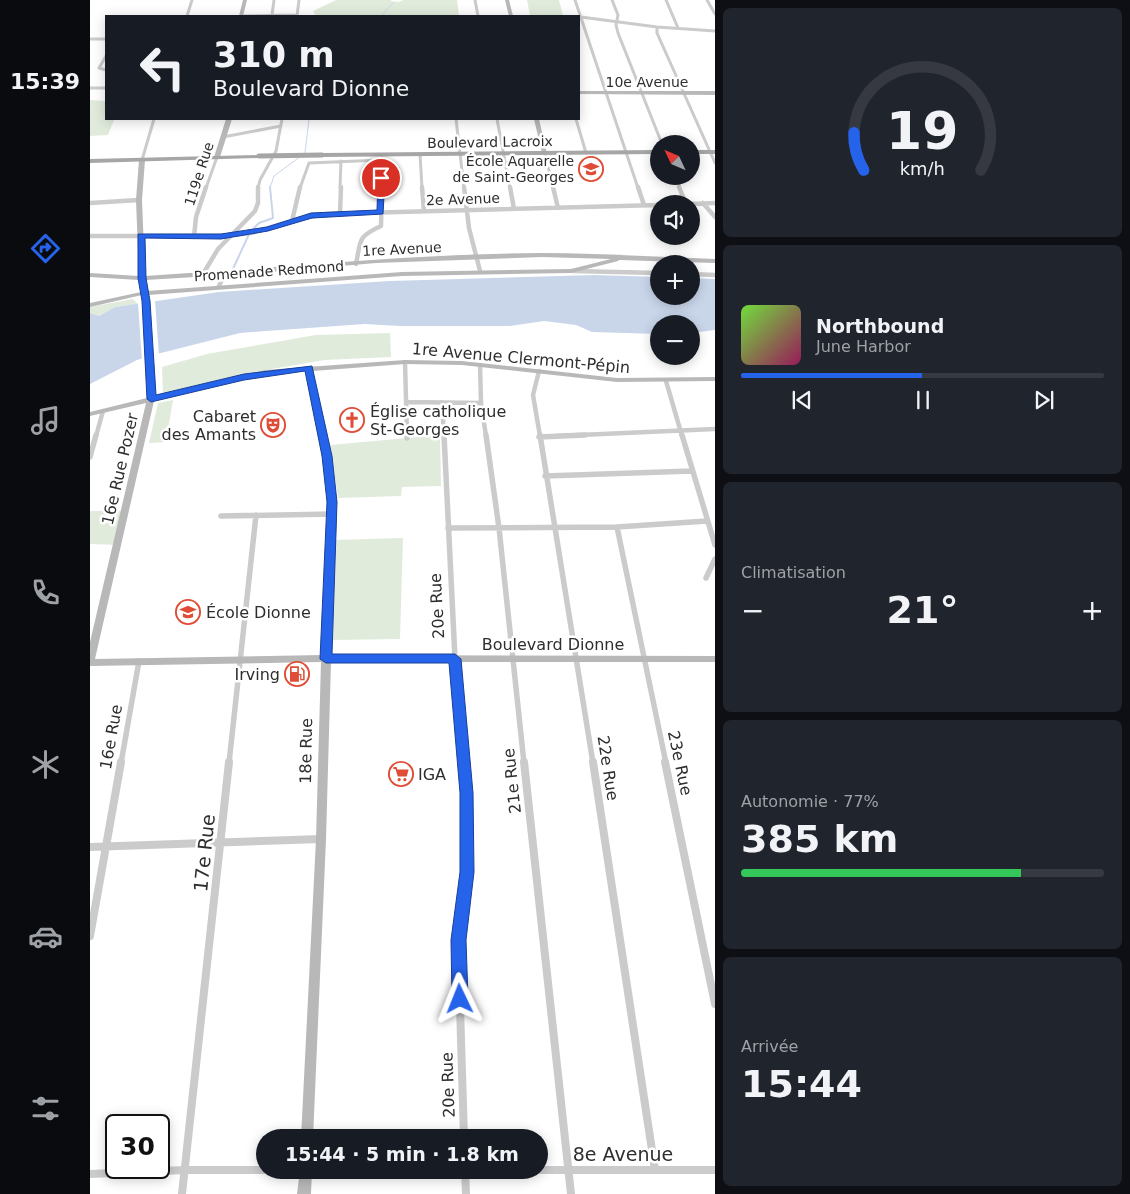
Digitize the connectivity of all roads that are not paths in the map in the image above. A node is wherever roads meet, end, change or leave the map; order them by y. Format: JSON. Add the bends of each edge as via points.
{"nodes":[{"id":1,"x":192,"y":0,"type":"edge"},
{"id":2,"x":245,"y":0,"type":"edge"},
{"id":3,"x":274,"y":0,"type":"edge"},
{"id":4,"x":299,"y":0,"type":"edge"},
{"id":5,"x":474,"y":0,"type":"edge"},
{"id":6,"x":507,"y":0,"type":"edge"},
{"id":7,"x":575,"y":0,"type":"edge"},
{"id":8,"x":612,"y":0,"type":"edge"},
{"id":9,"x":666,"y":0,"type":"edge"},
{"id":10,"x":707,"y":0,"type":"edge"},
{"id":11,"x":715,"y":14,"type":"edge"},
{"id":12,"x":187,"y":15,"type":"edge"},
{"id":13,"x":241,"y":15,"type":"edge"},
{"id":14,"x":272,"y":15,"type":"edge"},
{"id":15,"x":297,"y":15,"type":"edge"},
{"id":16,"x":478,"y":15,"type":"edge"},
{"id":17,"x":511,"y":15,"type":"edge"},
{"id":18,"x":581,"y":17,"type":"junction"},
{"id":19,"x":618,"y":22,"type":"junction"},
{"id":20,"x":657,"y":26,"type":"junction"},
{"id":21,"x":678,"y":28,"type":"junction"},
{"id":22,"x":715,"y":31,"type":"edge"},
{"id":23,"x":90,"y":39,"type":"edge"},
{"id":24,"x":105,"y":39,"type":"edge"},
{"id":25,"x":105,"y":57,"type":"edge"},
{"id":26,"x":105,"y":70,"type":"edge"},
{"id":27,"x":90,"y":88,"type":"edge"},
{"id":28,"x":105,"y":88,"type":"edge"},
{"id":29,"x":580,"y":93,"type":"edge"},
{"id":30,"x":606,"y":93,"type":"junction"},
{"id":31,"x":642,"y":93,"type":"junction"},
{"id":32,"x":715,"y":93,"type":"edge"},
{"id":33,"x":683,"y":94,"type":"junction"},
{"id":34,"x":154,"y":120,"type":"edge"},
{"id":35,"x":229,"y":120,"type":"edge"},
{"id":36,"x":282,"y":120,"type":"edge"},
{"id":37,"x":456,"y":120,"type":"edge"},
{"id":38,"x":497,"y":120,"type":"edge"},
{"id":39,"x":536,"y":120,"type":"edge"},
{"id":40,"x":576,"y":120,"type":"edge"},
{"id":41,"x":281,"y":126,"type":"junction"},
{"id":42,"x":658,"y":135,"type":"edge"},
{"id":43,"x":223,"y":137,"type":"junction"},
{"id":44,"x":626,"y":152,"type":"junction"},
{"id":45,"x":650,"y":152,"type":"edge"},
{"id":46,"x":700,"y":152,"type":"edge"},
{"id":47,"x":713,"y":152,"type":"edge"},
{"id":48,"x":504,"y":153,"type":"junction"},
{"id":49,"x":546,"y":153,"type":"junction"},
{"id":50,"x":586,"y":153,"type":"junction"},
{"id":51,"x":420,"y":154,"type":"junction"},
{"id":52,"x":460,"y":154,"type":"junction"},
{"id":53,"x":322,"y":155,"type":"joint"},
{"id":54,"x":217,"y":157,"type":"junction"},
{"id":55,"x":382,"y":157,"type":"junction"},
{"id":56,"x":142,"y":160,"type":"junction"},
{"id":57,"x":90,"y":161,"type":"edge"},
{"id":58,"x":341,"y":161,"type":"junction"},
{"id":59,"x":715,"y":163,"type":"edge"},
{"id":60,"x":139,"y":200,"type":"junction"},
{"id":61,"x":90,"y":203,"type":"edge"},
{"id":62,"x":715,"y":203,"type":"edge"},
{"id":63,"x":703,"y":204,"type":"joint"},
{"id":64,"x":644,"y":205,"type":"junction"},
{"id":65,"x":650,"y":205,"type":"edge"},
{"id":66,"x":558,"y":208,"type":"junction"},
{"id":67,"x":514,"y":209,"type":"junction"},
{"id":68,"x":468,"y":210,"type":"junction"},
{"id":69,"x":424,"y":211,"type":"junction"},
{"id":70,"x":380,"y":212,"type":"junction"},
{"id":71,"x":340,"y":214,"type":"junction"},
{"id":72,"x":715,"y":217,"type":"edge"},
{"id":73,"x":292,"y":221,"type":"junction"},
{"id":74,"x":233,"y":234,"type":"junction"},
{"id":75,"x":141,"y":235,"type":"junction"},
{"id":76,"x":90,"y":236,"type":"edge"},
{"id":77,"x":194,"y":237,"type":"junction"},
{"id":78,"x":585,"y":255,"type":"junction"},
{"id":79,"x":644,"y":257,"type":"junction"},
{"id":80,"x":476,"y":258,"type":"junction"},
{"id":81,"x":715,"y":261,"type":"edge"},
{"id":82,"x":356,"y":264,"type":"junction"},
{"id":83,"x":593,"y":265,"type":"junction"},
{"id":84,"x":571,"y":271,"type":"junction"},
{"id":85,"x":480,"y":272,"type":"junction"},
{"id":86,"x":225,"y":273,"type":"junction"},
{"id":87,"x":650,"y":273,"type":"edge"},
{"id":88,"x":203,"y":274,"type":"junction"},
{"id":89,"x":700,"y":274,"type":"edge"},
{"id":90,"x":90,"y":275,"type":"edge"},
{"id":91,"x":715,"y":275,"type":"edge"},
{"id":92,"x":142,"y":278,"type":"junction"},
{"id":93,"x":219,"y":286,"type":"junction"},
{"id":94,"x":144,"y":293,"type":"junction"},
{"id":95,"x":90,"y":305,"type":"edge"},
{"id":96,"x":405,"y":362,"type":"junction"},
{"id":97,"x":480,"y":365,"type":"junction"},
{"id":98,"x":309,"y":368,"type":"junction"},
{"id":99,"x":539,"y":371,"type":"junction"},
{"id":100,"x":715,"y":379,"type":"edge"},
{"id":101,"x":666,"y":381,"type":"junction"},
{"id":102,"x":151,"y":399,"type":"junction"},
{"id":103,"x":407,"y":402,"type":"junction"},
{"id":104,"x":442,"y":402,"type":"junction"},
{"id":105,"x":480,"y":402,"type":"junction"},
{"id":106,"x":103,"y":411,"type":"junction"},
{"id":107,"x":90,"y":414,"type":"edge"},
{"id":108,"x":715,"y":429,"type":"edge"},
{"id":109,"x":680,"y":430,"type":"junction"},
{"id":110,"x":539,"y":437,"type":"junction"},
{"id":111,"x":407,"y":438,"type":"dead end"},
{"id":112,"x":90,"y":457,"type":"edge"},
{"id":113,"x":692,"y":471,"type":"junction"},
{"id":114,"x":545,"y":476,"type":"junction"},
{"id":115,"x":332,"y":514,"type":"junction"},
{"id":116,"x":256,"y":515,"type":"junction"},
{"id":117,"x":221,"y":516,"type":"dead end"},
{"id":118,"x":707,"y":521,"type":"junction"},
{"id":119,"x":617,"y":527,"type":"junction"},
{"id":120,"x":448,"y":528,"type":"junction"},
{"id":121,"x":499,"y":528,"type":"junction"},
{"id":122,"x":554,"y":528,"type":"junction"},
{"id":123,"x":715,"y":545,"type":"edge"},
{"id":124,"x":715,"y":558,"type":"edge"},
{"id":125,"x":706,"y":578,"type":"dead end"},
{"id":126,"x":512,"y":658,"type":"junction"},
{"id":127,"x":326,"y":659,"type":"junction"},
{"id":128,"x":455,"y":659,"type":"junction"},
{"id":129,"x":577,"y":659,"type":"junction"},
{"id":130,"x":644,"y":659,"type":"junction"},
{"id":131,"x":715,"y":659,"type":"edge"},
{"id":132,"x":241,"y":660,"type":"junction"},
{"id":133,"x":139,"y":661,"type":"junction"},
{"id":134,"x":90,"y":662,"type":"edge"},
{"id":135,"x":321,"y":839,"type":"junction"},
{"id":136,"x":221,"y":842,"type":"junction"},
{"id":137,"x":90,"y":847,"type":"edge"},
{"id":138,"x":106,"y":847,"type":"junction"},
{"id":139,"x":90,"y":936,"type":"edge"},
{"id":140,"x":715,"y":1004,"type":"edge"},
{"id":141,"x":307,"y":1129,"type":"edge"},
{"id":142,"x":464,"y":1129,"type":"edge"},
{"id":143,"x":185,"y":1170,"type":"junction"},
{"id":144,"x":256,"y":1170,"type":"edge"},
{"id":145,"x":548,"y":1170,"type":"edge"},
{"id":146,"x":568,"y":1170,"type":"junction"},
{"id":147,"x":655,"y":1170,"type":"junction"},
{"id":148,"x":715,"y":1170,"type":"edge"},
{"id":149,"x":90,"y":1174,"type":"edge"},
{"id":150,"x":305,"y":1179,"type":"edge"},
{"id":151,"x":465,"y":1179,"type":"edge"},
{"id":152,"x":182,"y":1194,"type":"edge"},
{"id":153,"x":304,"y":1194,"type":"edge"},
{"id":154,"x":466,"y":1194,"type":"edge"},
{"id":155,"x":571,"y":1194,"type":"edge"}],
"edges":[{"from":1,"to":12,"type":"street"},
{"from":2,"to":13,"type":"street"},
{"from":3,"to":14,"type":"street"},
{"from":4,"to":15,"type":"street"},
{"from":5,"to":16,"type":"street"},
{"from":6,"to":17,"type":"street"},
{"from":7,"to":18,"type":"street"},
{"from":8,"to":19,"type":"street"},
{"from":9,"to":21,"type":"street"},
{"from":10,"to":11,"type":"street"},
{"from":18,"to":19,"type":"street"},
{"from":18,"to":30,"type":"street"},
{"from":19,"to":20,"type":"street"},
{"from":19,"to":31,"type":"street","via":[[618,33]]},
{"from":20,"to":21,"type":"street"},
{"from":20,"to":33,"type":"street"},
{"from":21,"to":22,"type":"street"},
{"from":23,"to":24,"type":"street"},
{"from":25,"to":26,"type":"street","via":[[99,68]]},
{"from":27,"to":28,"type":"street"},
{"from":29,"to":30,"type":"street","name":"10e Avenue"},
{"from":30,"to":31,"type":"street","name":"10e Avenue"},
{"from":30,"to":44,"type":"street"},
{"from":31,"to":33,"type":"street","name":"10e Avenue"},
{"from":31,"to":42,"type":"street"},
{"from":32,"to":33,"type":"street","name":"10e Avenue"},
{"from":33,"to":47,"type":"street"},
{"from":34,"to":56,"type":"street"},
{"from":35,"to":43,"type":"street","name":"119e Rue"},
{"from":36,"to":41,"type":"street"},
{"from":37,"to":52,"type":"street"},
{"from":38,"to":48,"type":"street"},
{"from":39,"to":49,"type":"street"},
{"from":40,"to":50,"type":"street"},
{"from":41,"to":43,"type":"street"},
{"from":41,"to":74,"type":"street","via":[[275,154],[259,184],[257,209]]},
{"from":43,"to":54,"type":"street","name":"119e Rue"},
{"from":44,"to":45,"type":"main road","name":"Boulevard Lacroix"},
{"from":44,"to":50,"type":"main road","name":"Boulevard Lacroix"},
{"from":44,"to":64,"type":"street"},
{"from":46,"to":47,"type":"main road"},
{"from":47,"to":59,"type":"street"},
{"from":48,"to":49,"type":"main road","name":"Boulevard Lacroix"},
{"from":48,"to":52,"type":"main road","name":"Boulevard Lacroix"},
{"from":48,"to":67,"type":"street"},
{"from":49,"to":50,"type":"main road","name":"Boulevard Lacroix"},
{"from":49,"to":66,"type":"street"},
{"from":51,"to":52,"type":"main road","name":"Boulevard Lacroix"},
{"from":51,"to":55,"type":"main road","name":"Boulevard Lacroix"},
{"from":51,"to":69,"type":"street"},
{"from":52,"to":68,"type":"street"},
{"from":53,"to":54,"type":"main road","bridge":true},
{"from":53,"to":55,"type":"main road","name":"Boulevard Lacroix"},
{"from":54,"to":56,"type":"main road"},
{"from":54,"to":77,"type":"street","name":"119e Rue","via":[[196,217]]},
{"from":55,"to":58,"type":"street"},
{"from":55,"to":70,"type":"street"},
{"from":56,"to":57,"type":"main road"},
{"from":56,"to":60,"type":"street"},
{"from":58,"to":71,"type":"street"},
{"from":58,"to":73,"type":"street","via":[[309,164]]},
{"from":60,"to":61,"type":"street"},
{"from":60,"to":75,"type":"street"},
{"from":62,"to":63,"type":"street"},
{"from":63,"to":72,"type":"street"},
{"from":64,"to":65,"type":"street","name":"2e Avenue"},
{"from":64,"to":66,"type":"street","name":"2e Avenue"},
{"from":66,"to":67,"type":"street","name":"2e Avenue"},
{"from":67,"to":68,"type":"street","name":"2e Avenue"},
{"from":68,"to":69,"type":"street","name":"2e Avenue"},
{"from":68,"to":80,"type":"street"},
{"from":69,"to":70,"type":"street","name":"2e Avenue"},
{"from":70,"to":71,"type":"street","name":"2e Avenue"},
{"from":70,"to":82,"type":"street","via":[[381,226],[361,238]]},
{"from":71,"to":73,"type":"street","name":"2e Avenue"},
{"from":73,"to":74,"type":"street","name":"2e Avenue","via":[[250,233]]},
{"from":74,"to":77,"type":"street","name":"2e Avenue"},
{"from":74,"to":88,"type":"street","via":[[209,259]]},
{"from":75,"to":76,"type":"street","name":"2e Avenue"},
{"from":75,"to":77,"type":"street","name":"2e Avenue"},
{"from":75,"to":92,"type":"street"},
{"from":78,"to":79,"type":"street","name":"1re Avenue"},
{"from":78,"to":80,"type":"street","name":"1re Avenue"},
{"from":78,"to":83,"type":"street","via":[[595,260]]},
{"from":79,"to":81,"type":"street","name":"1re Avenue"},
{"from":79,"to":83,"type":"street","name":"Promenade Redmond"},
{"from":80,"to":82,"type":"street","name":"1re Avenue"},
{"from":80,"to":85,"type":"street"},
{"from":82,"to":86,"type":"street","name":"1re Avenue"},
{"from":83,"to":84,"type":"street","name":"Promenade Redmond"},
{"from":84,"to":85,"type":"street","name":"Promenade Redmond"},
{"from":84,"to":87,"type":"street","name":"Promenade Redmond"},
{"from":85,"to":93,"type":"street","name":"Promenade Redmond"},
{"from":86,"to":88,"type":"street","name":"1re Avenue"},
{"from":86,"to":93,"type":"street"},
{"from":88,"to":92,"type":"street","name":"1re Avenue"},
{"from":89,"to":91,"type":"street"},
{"from":90,"to":92,"type":"street","name":"1re Avenue"},
{"from":92,"to":94,"type":"street"},
{"from":93,"to":94,"type":"street","name":"Promenade Redmond"},
{"from":94,"to":95,"type":"street","name":"Promenade Redmond"},
{"from":94,"to":102,"type":"street"},
{"from":96,"to":97,"type":"street","name":"1re Avenue Clermont-Pépin"},
{"from":96,"to":98,"type":"street","name":"1re Avenue Clermont-Pépin"},
{"from":96,"to":103,"type":"street"},
{"from":97,"to":99,"type":"street","name":"1re Avenue Clermont-Pépin"},
{"from":97,"to":105,"type":"street","name":"21e Rue"},
{"from":98,"to":102,"type":"street","name":"1re Avenue Clermont-Pépin","via":[[258,374]]},
{"from":98,"to":115,"type":"street","name":"18e Rue","via":[[327,456]]},
{"from":99,"to":101,"type":"street","name":"1re Avenue Clermont-Pépin","via":[[601,379]]},
{"from":99,"to":110,"type":"street","name":"22e Rue","via":[[533,395]]},
{"from":100,"to":101,"type":"street","name":"1re Avenue Clermont-Pépin"},
{"from":101,"to":109,"type":"street"},
{"from":102,"to":106,"type":"street","name":"1re Avenue Clermont-Pépin"},
{"from":102,"to":134,"type":"street","name":"16e Rue Pozer"},
{"from":103,"to":104,"type":"street"},
{"from":103,"to":111,"type":"street"},
{"from":104,"to":105,"type":"street"},
{"from":104,"to":120,"type":"street","name":"20e Rue"},
{"from":105,"to":121,"type":"street","name":"21e Rue"},
{"from":106,"to":107,"type":"street","name":"1re Avenue Clermont-Pépin"},
{"from":106,"to":112,"type":"street"},
{"from":108,"to":109,"type":"street"},
{"from":109,"to":110,"type":"street"},
{"from":109,"to":113,"type":"street"},
{"from":110,"to":114,"type":"street","name":"22e Rue"},
{"from":113,"to":114,"type":"street"},
{"from":113,"to":118,"type":"street"},
{"from":114,"to":122,"type":"street","name":"22e Rue"},
{"from":115,"to":116,"type":"street"},
{"from":115,"to":127,"type":"street","name":"18e Rue"},
{"from":116,"to":117,"type":"street"},
{"from":116,"to":132,"type":"street","name":"17e Rue"},
{"from":118,"to":119,"type":"street"},
{"from":118,"to":123,"type":"street"},
{"from":119,"to":122,"type":"street"},
{"from":119,"to":130,"type":"street","name":"23e Rue"},
{"from":120,"to":121,"type":"street"},
{"from":120,"to":128,"type":"street","name":"20e Rue"},
{"from":121,"to":122,"type":"street"},
{"from":121,"to":126,"type":"street","name":"21e Rue"},
{"from":122,"to":129,"type":"street","name":"22e Rue"},
{"from":124,"to":125,"type":"street"},
{"from":126,"to":128,"type":"street","name":"Boulevard Dionne"},
{"from":126,"to":129,"type":"street","name":"Boulevard Dionne"},
{"from":126,"to":146,"type":"street","name":"21e Rue"},
{"from":127,"to":128,"type":"street","name":"Boulevard Dionne"},
{"from":127,"to":132,"type":"street","name":"Boulevard Dionne"},
{"from":127,"to":135,"type":"street","name":"18e Rue"},
{"from":128,"to":142,"type":"street","name":"20e Rue","via":[[467,793],[467,872],[458,940]]},
{"from":129,"to":130,"type":"street","name":"Boulevard Dionne"},
{"from":129,"to":147,"type":"street","name":"22e Rue"},
{"from":130,"to":131,"type":"street","name":"Boulevard Dionne"},
{"from":130,"to":140,"type":"street","name":"23e Rue"},
{"from":132,"to":133,"type":"street","name":"Boulevard Dionne"},
{"from":132,"to":136,"type":"street","name":"17e Rue"},
{"from":133,"to":134,"type":"street","name":"Boulevard Dionne"},
{"from":133,"to":138,"type":"street","name":"16e Rue"},
{"from":135,"to":136,"type":"street"},
{"from":135,"to":141,"type":"street","name":"18e Rue"},
{"from":136,"to":138,"type":"street"},
{"from":136,"to":143,"type":"street","name":"17e Rue"},
{"from":137,"to":138,"type":"street"},
{"from":138,"to":139,"type":"street","name":"16e Rue"},
{"from":143,"to":144,"type":"street"},
{"from":143,"to":149,"type":"street"},
{"from":143,"to":152,"type":"street","name":"17e Rue"},
{"from":145,"to":146,"type":"street","name":"8e Avenue"},
{"from":146,"to":147,"type":"street","name":"8e Avenue"},
{"from":146,"to":155,"type":"street","name":"21e Rue"},
{"from":147,"to":148,"type":"street","name":"8e Avenue"},
{"from":150,"to":153,"type":"street"},
{"from":151,"to":154,"type":"street"}]}
